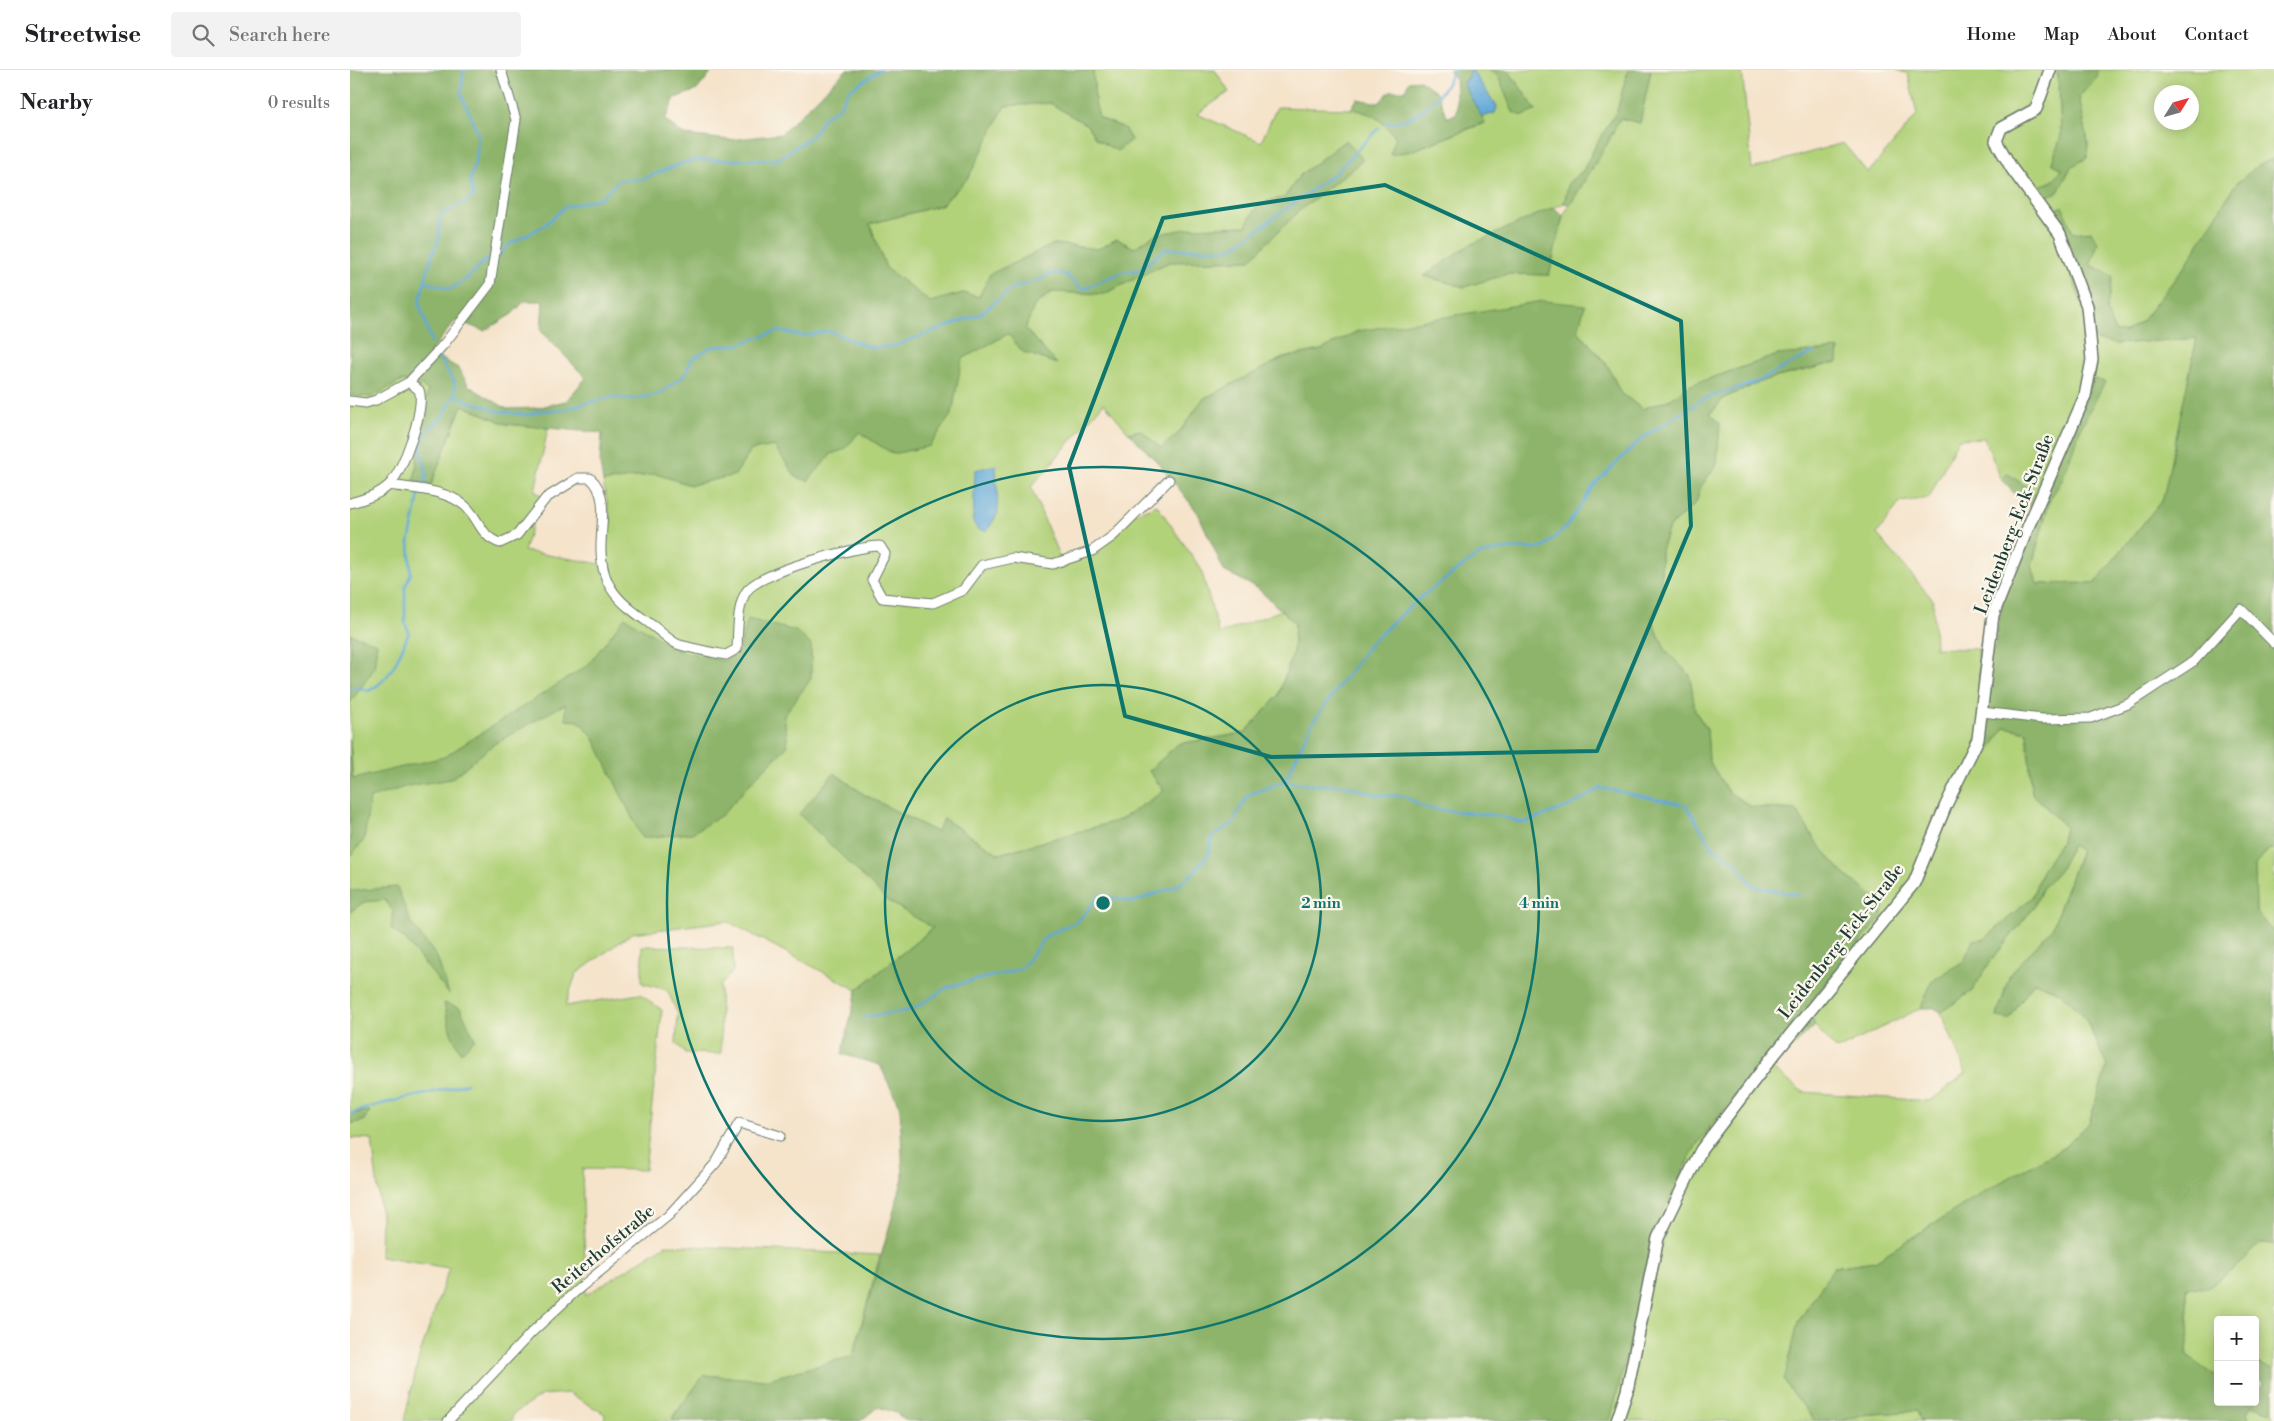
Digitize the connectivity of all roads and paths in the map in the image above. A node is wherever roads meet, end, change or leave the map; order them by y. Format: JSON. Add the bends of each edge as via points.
{"nodes":[{"id":1,"x":500,"y":70,"type":"edge"},
{"id":2,"x":2050,"y":70,"type":"edge"},
{"id":3,"x":409,"y":382,"type":"junction"},
{"id":4,"x":350,"y":401,"type":"edge"},
{"id":5,"x":1169,"y":480,"type":"dead end"},
{"id":6,"x":389,"y":485,"type":"junction"},
{"id":7,"x":350,"y":503,"type":"edge"},
{"id":8,"x":2274,"y":643,"type":"edge"},
{"id":9,"x":1982,"y":712,"type":"junction"},
{"id":10,"x":780,"y":1136,"type":"dead end"},
{"id":11,"x":448,"y":1421,"type":"edge"},
{"id":12,"x":1618,"y":1421,"type":"edge"}],
"edges":[{"from":1,"to":3,"type":"street","via":[[516,120],[490,284],[444,344]]},
{"from":2,"to":9,"type":"street","name":"Leidenberg-Eck-Straße","via":[[2036,108],[2001,128],[1996,141],[2012,169],[2060,234],[2087,306],[2092,360],[2085,396],[1993,615]]},
{"from":3,"to":4,"type":"street","via":[[376,400],[366,403]]},
{"from":3,"to":6,"type":"street","via":[[420,390],[421,405],[404,460]]},
{"from":5,"to":6,"type":"street","via":[[1113,536],[1092,551],[1053,564],[1013,558],[982,565],[963,590],[933,603],[882,598],[872,580],[885,554],[880,546],[826,555],[767,578],[747,590],[741,606],[737,649],[726,655],[676,643],[618,599],[610,589],[602,564],[600,495],[590,478],[578,478],[546,498],[517,535],[500,543],[485,535],[464,505],[445,495]]},
{"from":6,"to":7,"type":"street"},
{"from":8,"to":9,"type":"street","via":[[2241,609],[2194,661],[2128,704],[2090,718],[2042,719]]},
{"from":9,"to":12,"type":"street","name":"Leidenberg-Eck-Straße","via":[[1978,739],[1914,883],[1701,1150],[1658,1238]]},
{"from":10,"to":11,"type":"street","name":"Reiterhofstraße","via":[[739,1123],[716,1163],[675,1208],[576,1291]]}]}
